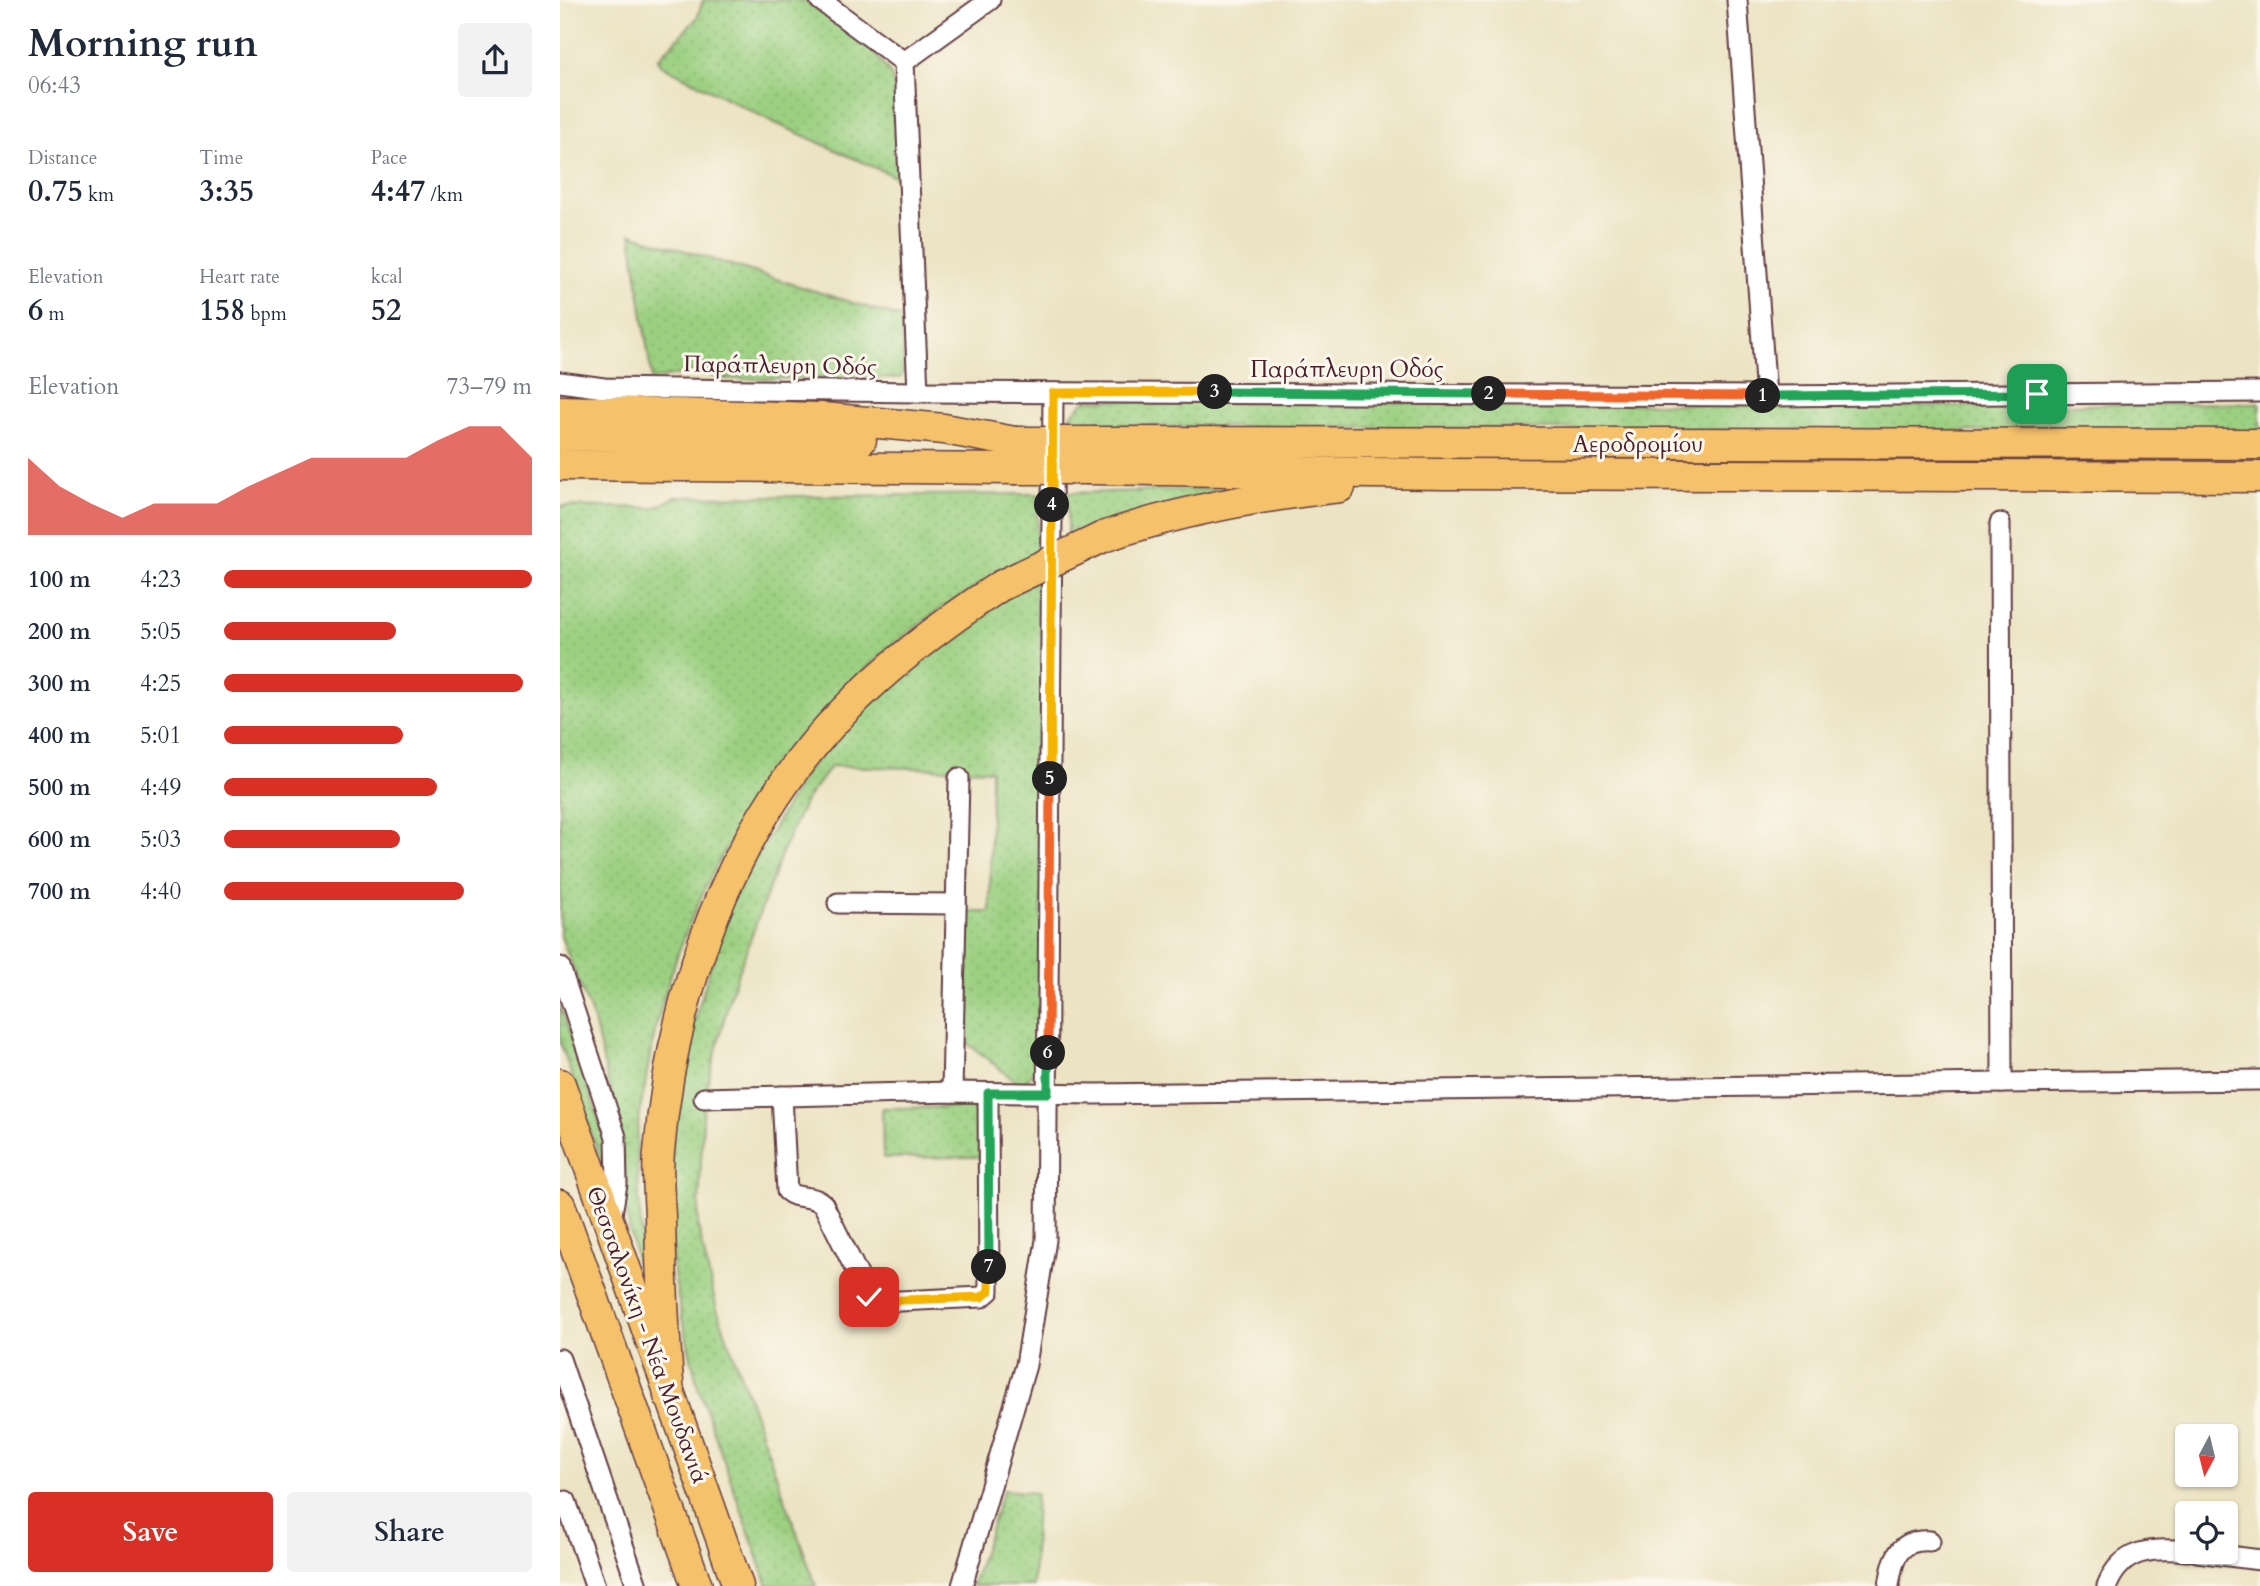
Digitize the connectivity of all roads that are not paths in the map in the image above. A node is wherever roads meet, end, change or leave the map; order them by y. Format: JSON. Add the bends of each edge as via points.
{"nodes":[{"id":1,"x":820,"y":0,"type":"edge"},
{"id":2,"x":990,"y":0,"type":"edge"},
{"id":3,"x":1737,"y":0,"type":"edge"},
{"id":4,"x":904,"y":62,"type":"junction"},
{"id":5,"x":560,"y":382,"type":"edge"},
{"id":6,"x":919,"y":392,"type":"junction"},
{"id":7,"x":2260,"y":392,"type":"edge"},
{"id":8,"x":1053,"y":393,"type":"junction"},
{"id":9,"x":1766,"y":396,"type":"junction"},
{"id":10,"x":560,"y":411,"type":"edge"},
{"id":11,"x":560,"y":435,"type":"edge"},
{"id":12,"x":2260,"y":444,"type":"edge"},
{"id":13,"x":1015,"y":456,"type":"junction"},
{"id":14,"x":1092,"y":456,"type":"junction"},
{"id":15,"x":560,"y":465,"type":"edge"},
{"id":16,"x":1441,"y":474,"type":"junction"},
{"id":17,"x":2260,"y":477,"type":"edge"},
{"id":18,"x":2000,"y":523,"type":"dead end"},
{"id":19,"x":959,"y":778,"type":"dead end"},
{"id":20,"x":838,"y":903,"type":"dead end"},
{"id":21,"x":956,"y":904,"type":"junction"},
{"id":22,"x":560,"y":967,"type":"edge"},
{"id":23,"x":2260,"y":1080,"type":"edge"},
{"id":24,"x":2002,"y":1083,"type":"junction"},
{"id":25,"x":560,"y":1084,"type":"edge"},
{"id":26,"x":952,"y":1093,"type":"junction"},
{"id":27,"x":988,"y":1093,"type":"junction"},
{"id":28,"x":1048,"y":1093,"type":"junction"},
{"id":29,"x":782,"y":1096,"type":"junction"},
{"id":30,"x":704,"y":1098,"type":"dead end"},
{"id":31,"x":560,"y":1205,"type":"edge"},
{"id":32,"x":610,"y":1228,"type":"junction"},
{"id":33,"x":560,"y":1359,"type":"edge"},
{"id":34,"x":669,"y":1396,"type":"junction"},
{"id":35,"x":566,"y":1501,"type":"dead end"},
{"id":36,"x":1930,"y":1541,"type":"dead end"},
{"id":37,"x":2175,"y":1550,"type":"edge"},
{"id":38,"x":2238,"y":1557,"type":"edge"},
{"id":39,"x":2260,"y":1560,"type":"edge"},
{"id":40,"x":595,"y":1586,"type":"edge"},
{"id":41,"x":637,"y":1586,"type":"edge"},
{"id":42,"x":697,"y":1586,"type":"edge"},
{"id":43,"x":738,"y":1586,"type":"edge"},
{"id":44,"x":962,"y":1586,"type":"edge"},
{"id":45,"x":1889,"y":1586,"type":"edge"},
{"id":46,"x":2107,"y":1586,"type":"edge"}],
"edges":[{"from":1,"to":4,"type":"street"},
{"from":2,"to":4,"type":"street"},
{"from":3,"to":9,"type":"street"},
{"from":4,"to":6,"type":"street"},
{"from":5,"to":6,"type":"street","name":"Παράπλευρη Οδός","via":[[604,388]]},
{"from":6,"to":8,"type":"street","name":"Παράπλευρη Οδός"},
{"from":7,"to":9,"type":"street","name":"Παράπλευρη Οδός"},
{"from":8,"to":9,"type":"street","name":"Παράπλευρη Οδός"},
{"from":8,"to":28,"type":"street"},
{"from":10,"to":13,"type":"highway","via":[[823,418],[944,429]]},
{"from":11,"to":13,"type":"highway"},
{"from":12,"to":14,"type":"highway","name":"Αεροδρομίου"},
{"from":13,"to":14,"type":"highway","name":"Αεροδρομίου","bridge":true},
{"from":13,"to":15,"type":"highway"},
{"from":14,"to":16,"type":"highway"},
{"from":16,"to":17,"type":"highway","name":"Αεροδρομίου"},
{"from":16,"to":34,"type":"highway","bridge":true,"via":[[1215,506],[1103,537],[1000,586],[930,634],[843,712],[810,750],[745,850],[695,966],[677,1029],[659,1156]]},
{"from":18,"to":24,"type":"street"},
{"from":19,"to":21,"type":"street"},
{"from":20,"to":21,"type":"street"},
{"from":21,"to":26,"type":"street"},
{"from":22,"to":32,"type":"street","via":[[616,1137],[617,1184]]},
{"from":23,"to":24,"type":"street"},
{"from":24,"to":28,"type":"street"},
{"from":25,"to":32,"type":"highway","name":"Θεσσαλονίκη - Νέα Μουδανιά"},
{"from":26,"to":27,"type":"street"},
{"from":26,"to":29,"type":"street"},
{"from":27,"to":28,"type":"street"},
{"from":27,"to":29,"type":"street","via":[[989,1291],[982,1297],[879,1301],[869,1297],[821,1201],[787,1191]]},
{"from":28,"to":44,"type":"street","via":[[1046,1240],[1040,1294],[1026,1366]]},
{"from":29,"to":30,"type":"street"},
{"from":31,"to":42,"type":"highway","name":"Θεσσαλονίκη - Νέα Μουδανιά"},
{"from":32,"to":34,"type":"highway","name":"Θεσσαλονίκη - Νέα Μουδανιά"},
{"from":33,"to":41,"type":"street"},
{"from":34,"to":43,"type":"highway","name":"Θεσσαλονίκη - Νέα Μουδανιά"},
{"from":35,"to":40,"type":"street"},
{"from":36,"to":45,"type":"street","via":[[1902,1545],[1893,1560]]},
{"from":37,"to":46,"type":"street","via":[[2161,1548],[2124,1559]]},
{"from":38,"to":39,"type":"street"}]}
